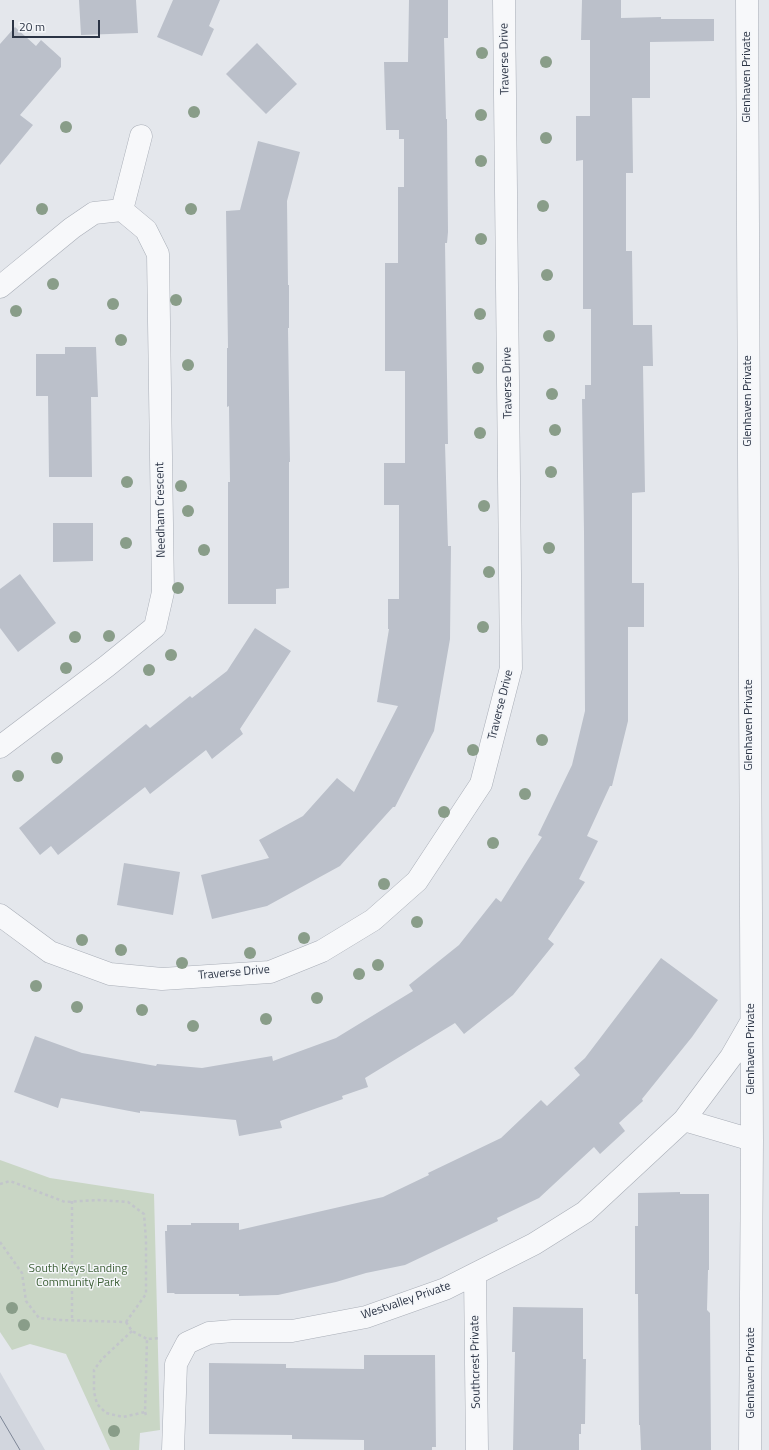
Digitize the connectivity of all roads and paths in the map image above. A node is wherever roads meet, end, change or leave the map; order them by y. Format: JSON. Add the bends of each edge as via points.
{"nodes":[{"id":1,"x":504,"y":0,"type":"edge"},
{"id":2,"x":747,"y":0,"type":"edge"},
{"id":3,"x":141,"y":136,"type":"dead end"},
{"id":4,"x":122,"y":210,"type":"junction"},
{"id":5,"x":0,"y":287,"type":"edge"},
{"id":6,"x":0,"y":747,"type":"edge"},
{"id":7,"x":0,"y":915,"type":"edge"},
{"id":8,"x":750,"y":1023,"type":"junction"},
{"id":9,"x":684,"y":1120,"type":"junction"},
{"id":10,"x":752,"y":1140,"type":"junction"},
{"id":11,"x":0,"y":1184,"type":"edge"},
{"id":12,"x":72,"y":1201,"type":"junction"},
{"id":13,"x":0,"y":1242,"type":"edge"},
{"id":14,"x":475,"y":1274,"type":"junction"},
{"id":15,"x":72,"y":1320,"type":"junction"},
{"id":16,"x":126,"y":1322,"type":"junction"},
{"id":17,"x":132,"y":1331,"type":"junction"},
{"id":18,"x":148,"y":1339,"type":"dead end"},
{"id":19,"x":145,"y":1412,"type":"dead end"},
{"id":20,"x":173,"y":1450,"type":"edge"},
{"id":21,"x":477,"y":1450,"type":"edge"},
{"id":22,"x":750,"y":1450,"type":"edge"}],
"edges":[{"from":1,"to":7,"type":"street","name":"Traverse Drive","via":[[511,668],[482,784],[417,881],[373,920],[322,950],[270,972],[162,979],[110,974],[50,952]]},
{"from":2,"to":8,"type":"street","name":"Glenhaven Private"},
{"from":3,"to":4,"type":"street"},
{"from":4,"to":5,"type":"street","via":[[94,213]]},
{"from":4,"to":6,"type":"street","name":"Needham Crescent","via":[[146,230],[158,254],[162,592],[155,627]]},
{"from":8,"to":9,"type":"street","name":"Westvalley Private","via":[[731,1057]]},
{"from":8,"to":10,"type":"street","name":"Glenhaven Private"},
{"from":9,"to":10,"type":"street"},
{"from":9,"to":14,"type":"street","name":"Westvalley Private","via":[[585,1212],[534,1244]]},
{"from":10,"to":22,"type":"street","name":"Glenhaven Private"},
{"from":11,"to":12,"type":"path","via":[[10,1181],[65,1202]]},
{"from":12,"to":15,"type":"path"},
{"from":12,"to":16,"type":"path","via":[[128,1202],[144,1214],[146,1294]]},
{"from":13,"to":15,"type":"path","via":[[22,1273],[26,1301],[39,1318]]},
{"from":14,"to":20,"type":"street","name":"Westvalley Private","via":[[445,1289],[366,1317],[292,1331],[233,1331],[209,1334],[187,1343],[176,1364]]},
{"from":14,"to":21,"type":"street","name":"Southcrest Private"},
{"from":15,"to":16,"type":"path"},
{"from":16,"to":17,"type":"path"},
{"from":17,"to":18,"type":"path"},
{"from":17,"to":19,"type":"path","via":[[94,1370],[94,1392],[97,1404],[106,1413],[123,1417]]}]}
